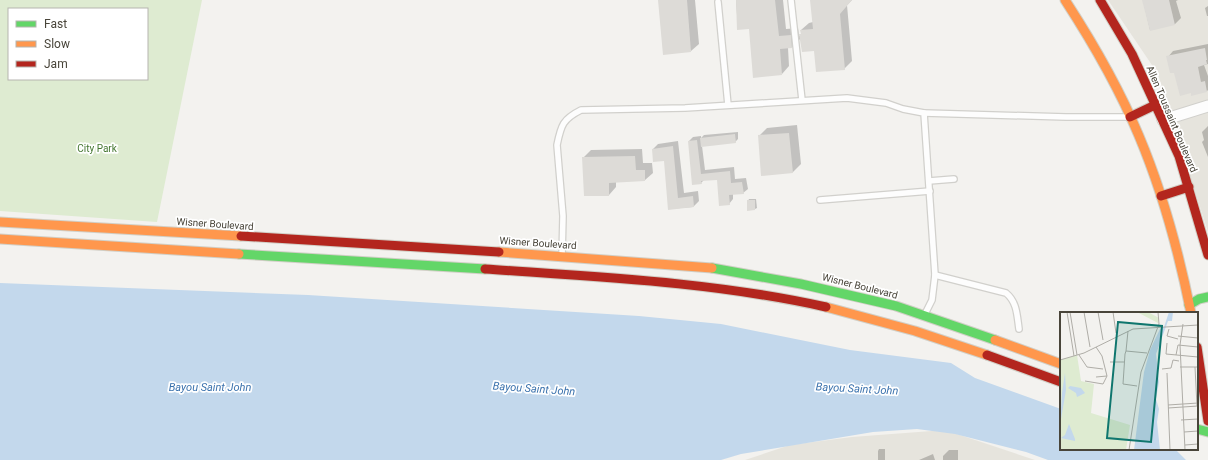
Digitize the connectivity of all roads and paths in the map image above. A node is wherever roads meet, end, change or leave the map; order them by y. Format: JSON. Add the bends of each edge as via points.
{"nodes":[{"id":1,"x":791,"y":0,"type":"edge"},
{"id":2,"x":1065,"y":0,"type":"edge"},
{"id":3,"x":1100,"y":0,"type":"edge"},
{"id":4,"x":718,"y":2,"type":"dead end"},
{"id":5,"x":802,"y":100,"type":"junction"},
{"id":6,"x":728,"y":105,"type":"junction"},
{"id":7,"x":1155,"y":105,"type":"junction"},
{"id":8,"x":1208,"y":106,"type":"edge"},
{"id":9,"x":924,"y":113,"type":"junction"},
{"id":10,"x":1130,"y":117,"type":"junction"},
{"id":11,"x":1163,"y":120,"type":"junction"},
{"id":12,"x":954,"y":179,"type":"dead end"},
{"id":13,"x":929,"y":181,"type":"junction"},
{"id":14,"x":1189,"y":187,"type":"junction"},
{"id":15,"x":930,"y":191,"type":"junction"},
{"id":16,"x":1161,"y":196,"type":"junction"},
{"id":17,"x":820,"y":200,"type":"dead end"},
{"id":18,"x":0,"y":222,"type":"edge"},
{"id":19,"x":0,"y":239,"type":"edge"},
{"id":20,"x":1208,"y":255,"type":"edge"},
{"id":21,"x":562,"y":256,"type":"junction"},
{"id":22,"x":935,"y":275,"type":"junction"},
{"id":23,"x":1208,"y":297,"type":"edge"},
{"id":24,"x":1190,"y":309,"type":"edge"},
{"id":25,"x":925,"y":315,"type":"junction"},
{"id":26,"x":1019,"y":329,"type":"dead end"},
{"id":27,"x":919,"y":333,"type":"junction"},
{"id":28,"x":1015,"y":347,"type":"junction"},
{"id":29,"x":1198,"y":351,"type":"edge"},
{"id":30,"x":1008,"y":363,"type":"junction"},
{"id":31,"x":1060,"y":364,"type":"edge"},
{"id":32,"x":1205,"y":377,"type":"edge"},
{"id":33,"x":1060,"y":382,"type":"edge"},
{"id":34,"x":1198,"y":415,"type":"edge"},
{"id":35,"x":1208,"y":419,"type":"edge"},
{"id":36,"x":1198,"y":429,"type":"edge"},
{"id":37,"x":1208,"y":432,"type":"edge"}],
"edges":[{"from":1,"to":5,"type":"lane"},
{"from":2,"to":10,"type":"street","via":[[1114,81]]},
{"from":3,"to":7,"type":"street","name":"Allen Toussaint Boulevard","via":[[1128,47]]},
{"from":4,"to":6,"type":"lane"},
{"from":5,"to":6,"type":"lane"},
{"from":5,"to":9,"type":"lane","via":[[869,100]]},
{"from":6,"to":21,"type":"lane","via":[[581,110],[568,117],[563,123],[557,145]]},
{"from":7,"to":10,"type":"street"},
{"from":7,"to":11,"type":"street","name":"Allen Toussaint Boulevard"},
{"from":8,"to":11,"type":"street"},
{"from":9,"to":10,"type":"lane"},
{"from":9,"to":13,"type":"lane"},
{"from":10,"to":16,"type":"street"},
{"from":11,"to":14,"type":"street","name":"Allen Toussaint Boulevard"},
{"from":12,"to":13,"type":"lane"},
{"from":13,"to":15,"type":"lane"},
{"from":14,"to":16,"type":"street"},
{"from":14,"to":20,"type":"street","name":"Allen Toussaint Boulevard"},
{"from":15,"to":17,"type":"lane"},
{"from":15,"to":22,"type":"lane"},
{"from":16,"to":24,"type":"street"},
{"from":18,"to":21,"type":"street","name":"Wisner Boulevard"},
{"from":19,"to":27,"type":"street","via":[[599,277],[719,288],[787,299]]},
{"from":21,"to":25,"type":"street","name":"Wisner Boulevard","via":[[710,268],[801,284]]},
{"from":22,"to":25,"type":"lane","via":[[932,300]]},
{"from":22,"to":26,"type":"lane","via":[[1006,292],[1014,302]]},
{"from":23,"to":24,"type":"street","via":[[1199,300]]},
{"from":25,"to":27,"type":"street"},
{"from":25,"to":28,"type":"street","name":"Wisner Boulevard"},
{"from":27,"to":30,"type":"street"},
{"from":28,"to":30,"type":"street"},
{"from":28,"to":31,"type":"street","name":"Wisner Boulevard"},
{"from":29,"to":32,"type":"street"},
{"from":30,"to":33,"type":"street"},
{"from":32,"to":35,"type":"street"},
{"from":34,"to":35,"type":"street"},
{"from":36,"to":37,"type":"street"}]}
